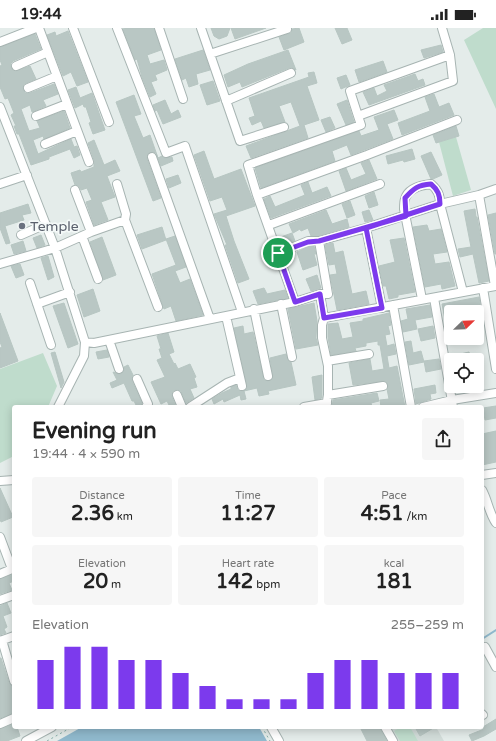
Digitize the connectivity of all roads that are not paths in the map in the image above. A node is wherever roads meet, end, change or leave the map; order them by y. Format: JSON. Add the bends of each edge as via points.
{"nodes":[{"id":1,"x":37,"y":28,"type":"edge"},
{"id":2,"x":72,"y":28,"type":"edge"},
{"id":3,"x":117,"y":28,"type":"edge"},
{"id":4,"x":159,"y":28,"type":"edge"},
{"id":5,"x":201,"y":28,"type":"edge"},
{"id":6,"x":442,"y":28,"type":"edge"},
{"id":7,"x":287,"y":29,"type":"dead end"},
{"id":8,"x":0,"y":42,"type":"edge"},
{"id":9,"x":48,"y":52,"type":"junction"},
{"id":10,"x":210,"y":54,"type":"junction"},
{"id":11,"x":450,"y":55,"type":"junction"},
{"id":12,"x":16,"y":66,"type":"dead end"},
{"id":13,"x":291,"y":74,"type":"dead end"},
{"id":14,"x":57,"y":76,"type":"junction"},
{"id":15,"x":28,"y":88,"type":"dead end"},
{"id":16,"x":183,"y":99,"type":"dead end"},
{"id":17,"x":226,"y":100,"type":"junction"},
{"id":18,"x":67,"y":104,"type":"junction"},
{"id":19,"x":0,"y":108,"type":"edge"},
{"id":20,"x":36,"y":116,"type":"dead end"},
{"id":21,"x":358,"y":116,"type":"junction"},
{"id":22,"x":457,"y":120,"type":"dead end"},
{"id":23,"x":109,"y":122,"type":"dead end"},
{"id":24,"x":284,"y":127,"type":"dead end"},
{"id":25,"x":77,"y":131,"type":"junction"},
{"id":26,"x":45,"y":144,"type":"dead end"},
{"id":27,"x":152,"y":157,"type":"dead end"},
{"id":28,"x":88,"y":162,"type":"dead end"},
{"id":29,"x":27,"y":175,"type":"junction"},
{"id":30,"x":0,"y":184,"type":"edge"},
{"id":31,"x":117,"y":184,"type":"dead end"},
{"id":32,"x":380,"y":184,"type":"dead end"},
{"id":33,"x":496,"y":184,"type":"edge"},
{"id":34,"x":496,"y":189,"type":"edge"},
{"id":35,"x":75,"y":190,"type":"dead end"},
{"id":36,"x":257,"y":195,"type":"junction"},
{"id":37,"x":479,"y":195,"type":"junction"},
{"id":38,"x":466,"y":198,"type":"junction"},
{"id":39,"x":440,"y":204,"type":"junction"},
{"id":40,"x":406,"y":216,"type":"junction"},
{"id":41,"x":125,"y":220,"type":"junction"},
{"id":42,"x":46,"y":224,"type":"junction"},
{"id":43,"x":269,"y":225,"type":"junction"},
{"id":44,"x":366,"y":228,"type":"junction"},
{"id":45,"x":91,"y":232,"type":"junction"},
{"id":46,"x":21,"y":234,"type":"dead end"},
{"id":47,"x":82,"y":236,"type":"junction"},
{"id":48,"x":319,"y":241,"type":"junction"},
{"id":49,"x":55,"y":248,"type":"junction"},
{"id":50,"x":278,"y":253,"type":"junction"},
{"id":51,"x":0,"y":264,"type":"edge"},
{"id":52,"x":98,"y":279,"type":"dead end"},
{"id":53,"x":30,"y":283,"type":"dead end"},
{"id":54,"x":495,"y":286,"type":"edge"},
{"id":55,"x":483,"y":288,"type":"junction"},
{"id":56,"x":70,"y":292,"type":"junction"},
{"id":57,"x":463,"y":292,"type":"junction"},
{"id":58,"x":320,"y":294,"type":"junction"},
{"id":59,"x":434,"y":298,"type":"junction"},
{"id":60,"x":422,"y":299,"type":"junction"},
{"id":61,"x":295,"y":302,"type":"junction"},
{"id":62,"x":37,"y":304,"type":"junction"},
{"id":63,"x":281,"y":304,"type":"junction"},
{"id":64,"x":393,"y":305,"type":"junction"},
{"id":65,"x":158,"y":307,"type":"dead end"},
{"id":66,"x":382,"y":308,"type":"junction"},
{"id":67,"x":254,"y":309,"type":"junction"},
{"id":68,"x":242,"y":312,"type":"junction"},
{"id":69,"x":226,"y":316,"type":"junction"},
{"id":70,"x":324,"y":318,"type":"junction"},
{"id":71,"x":210,"y":319,"type":"junction"},
{"id":72,"x":108,"y":340,"type":"junction"},
{"id":73,"x":85,"y":342,"type":"junction"},
{"id":74,"x":51,"y":346,"type":"dead end"},
{"id":75,"x":494,"y":347,"type":"edge"},
{"id":76,"x":369,"y":354,"type":"dead end"},
{"id":77,"x":292,"y":356,"type":"dead end"},
{"id":78,"x":327,"y":361,"type":"junction"},
{"id":79,"x":496,"y":368,"type":"edge"},
{"id":80,"x":119,"y":369,"type":"dead end"},
{"id":81,"x":268,"y":376,"type":"dead end"},
{"id":82,"x":137,"y":379,"type":"dead end"},
{"id":83,"x":383,"y":386,"type":"dead end"},
{"id":84,"x":496,"y":392,"type":"edge"},
{"id":85,"x":177,"y":395,"type":"dead end"},
{"id":86,"x":327,"y":402,"type":"edge"},
{"id":87,"x":452,"y":404,"type":"edge"},
{"id":88,"x":59,"y":405,"type":"edge"},
{"id":89,"x":147,"y":405,"type":"edge"},
{"id":90,"x":181,"y":405,"type":"edge"},
{"id":91,"x":193,"y":405,"type":"edge"},
{"id":92,"x":313,"y":405,"type":"edge"},
{"id":93,"x":411,"y":405,"type":"edge"},
{"id":94,"x":496,"y":473,"type":"edge"},
{"id":95,"x":484,"y":476,"type":"edge"},
{"id":96,"x":12,"y":480,"type":"edge"},
{"id":97,"x":0,"y":481,"type":"edge"},
{"id":98,"x":484,"y":493,"type":"edge"},
{"id":99,"x":496,"y":523,"type":"edge"},
{"id":100,"x":0,"y":537,"type":"edge"},
{"id":101,"x":12,"y":567,"type":"edge"},
{"id":102,"x":12,"y":569,"type":"edge"},
{"id":103,"x":0,"y":574,"type":"edge"},
{"id":104,"x":12,"y":596,"type":"edge"},
{"id":105,"x":0,"y":600,"type":"edge"},
{"id":106,"x":12,"y":637,"type":"edge"},
{"id":107,"x":1,"y":640,"type":"edge"},
{"id":108,"x":489,"y":651,"type":"edge"},
{"id":109,"x":496,"y":667,"type":"edge"},
{"id":110,"x":12,"y":675,"type":"edge"},
{"id":111,"x":12,"y":719,"type":"edge"},
{"id":112,"x":0,"y":724,"type":"edge"},
{"id":113,"x":48,"y":729,"type":"edge"},
{"id":114,"x":272,"y":729,"type":"edge"},
{"id":115,"x":386,"y":729,"type":"edge"},
{"id":116,"x":26,"y":741,"type":"edge"},
{"id":117,"x":279,"y":741,"type":"edge"},
{"id":118,"x":393,"y":741,"type":"edge"}],
"edges":[{"from":1,"to":8,"type":"street"},
{"from":1,"to":9,"type":"street"},
{"from":2,"to":23,"type":"street"},
{"from":3,"to":68,"type":"street","via":[[166,153],[185,146]]},
{"from":4,"to":16,"type":"street"},
{"from":5,"to":10,"type":"street"},
{"from":6,"to":11,"type":"street"},
{"from":7,"to":10,"type":"street"},
{"from":9,"to":12,"type":"street"},
{"from":9,"to":14,"type":"street"},
{"from":10,"to":17,"type":"street"},
{"from":11,"to":21,"type":"street","via":[[453,80]]},
{"from":11,"to":21,"type":"street","via":[[350,91]]},
{"from":13,"to":17,"type":"street"},
{"from":14,"to":15,"type":"street"},
{"from":14,"to":18,"type":"street"},
{"from":17,"to":24,"type":"street","via":[[240,141]]},
{"from":18,"to":20,"type":"street"},
{"from":18,"to":25,"type":"street"},
{"from":19,"to":29,"type":"street"},
{"from":21,"to":36,"type":"street","via":[[362,125],[248,164]]},
{"from":22,"to":36,"type":"street"},
{"from":25,"to":26,"type":"street"},
{"from":25,"to":28,"type":"street"},
{"from":27,"to":71,"type":"street"},
{"from":29,"to":30,"type":"street"},
{"from":29,"to":42,"type":"street"},
{"from":31,"to":41,"type":"street","via":[[126,214]]},
{"from":32,"to":43,"type":"street"},
{"from":33,"to":38,"type":"street"},
{"from":34,"to":37,"type":"street"},
{"from":35,"to":45,"type":"street"},
{"from":36,"to":43,"type":"street"},
{"from":37,"to":38,"type":"street"},
{"from":37,"to":54,"type":"street"},
{"from":38,"to":39,"type":"street"},
{"from":39,"to":40,"type":"street"},
{"from":39,"to":40,"type":"street","via":[[440,195],[431,184],[420,185],[405,198]]},
{"from":39,"to":57,"type":"street"},
{"from":40,"to":44,"type":"street"},
{"from":40,"to":60,"type":"street"},
{"from":41,"to":45,"type":"street"},
{"from":41,"to":65,"type":"street"},
{"from":42,"to":46,"type":"street"},
{"from":42,"to":49,"type":"street"},
{"from":43,"to":50,"type":"street"},
{"from":44,"to":48,"type":"street"},
{"from":44,"to":66,"type":"street"},
{"from":45,"to":47,"type":"street"},
{"from":47,"to":49,"type":"street"},
{"from":47,"to":52,"type":"street"},
{"from":48,"to":50,"type":"street","via":[[308,242]]},
{"from":48,"to":58,"type":"street","via":[[328,294]]},
{"from":49,"to":51,"type":"street"},
{"from":49,"to":56,"type":"street"},
{"from":50,"to":61,"type":"street"},
{"from":53,"to":62,"type":"street"},
{"from":54,"to":55,"type":"street"},
{"from":55,"to":57,"type":"street"},
{"from":55,"to":75,"type":"street"},
{"from":56,"to":62,"type":"street"},
{"from":56,"to":73,"type":"street"},
{"from":57,"to":59,"type":"street"},
{"from":58,"to":61,"type":"street"},
{"from":58,"to":70,"type":"street"},
{"from":59,"to":60,"type":"street"},
{"from":59,"to":87,"type":"street"},
{"from":60,"to":64,"type":"street"},
{"from":61,"to":63,"type":"street"},
{"from":62,"to":74,"type":"street"},
{"from":63,"to":67,"type":"street"},
{"from":63,"to":77,"type":"street"},
{"from":64,"to":66,"type":"street"},
{"from":64,"to":93,"type":"street"},
{"from":66,"to":70,"type":"street"},
{"from":67,"to":68,"type":"street"},
{"from":67,"to":81,"type":"street"},
{"from":68,"to":69,"type":"street"},
{"from":69,"to":71,"type":"street"},
{"from":69,"to":91,"type":"street","via":[[241,382],[227,383]]},
{"from":70,"to":78,"type":"street","via":[[322,338]]},
{"from":71,"to":72,"type":"street"},
{"from":72,"to":73,"type":"street"},
{"from":72,"to":80,"type":"street"},
{"from":73,"to":88,"type":"street","via":[[84,356]]},
{"from":75,"to":79,"type":"street"},
{"from":76,"to":78,"type":"street"},
{"from":78,"to":86,"type":"street"},
{"from":82,"to":89,"type":"street"},
{"from":83,"to":86,"type":"street"},
{"from":84,"to":87,"type":"street"},
{"from":85,"to":90,"type":"street"},
{"from":86,"to":92,"type":"street"},
{"from":94,"to":95,"type":"street"},
{"from":96,"to":97,"type":"street"},
{"from":98,"to":99,"type":"street"},
{"from":100,"to":101,"type":"street"},
{"from":102,"to":103,"type":"street"},
{"from":104,"to":105,"type":"street"},
{"from":106,"to":107,"type":"street"},
{"from":107,"to":110,"type":"street"},
{"from":108,"to":109,"type":"street"},
{"from":111,"to":112,"type":"street"},
{"from":113,"to":116,"type":"street"},
{"from":114,"to":117,"type":"street"},
{"from":115,"to":118,"type":"street"}]}
